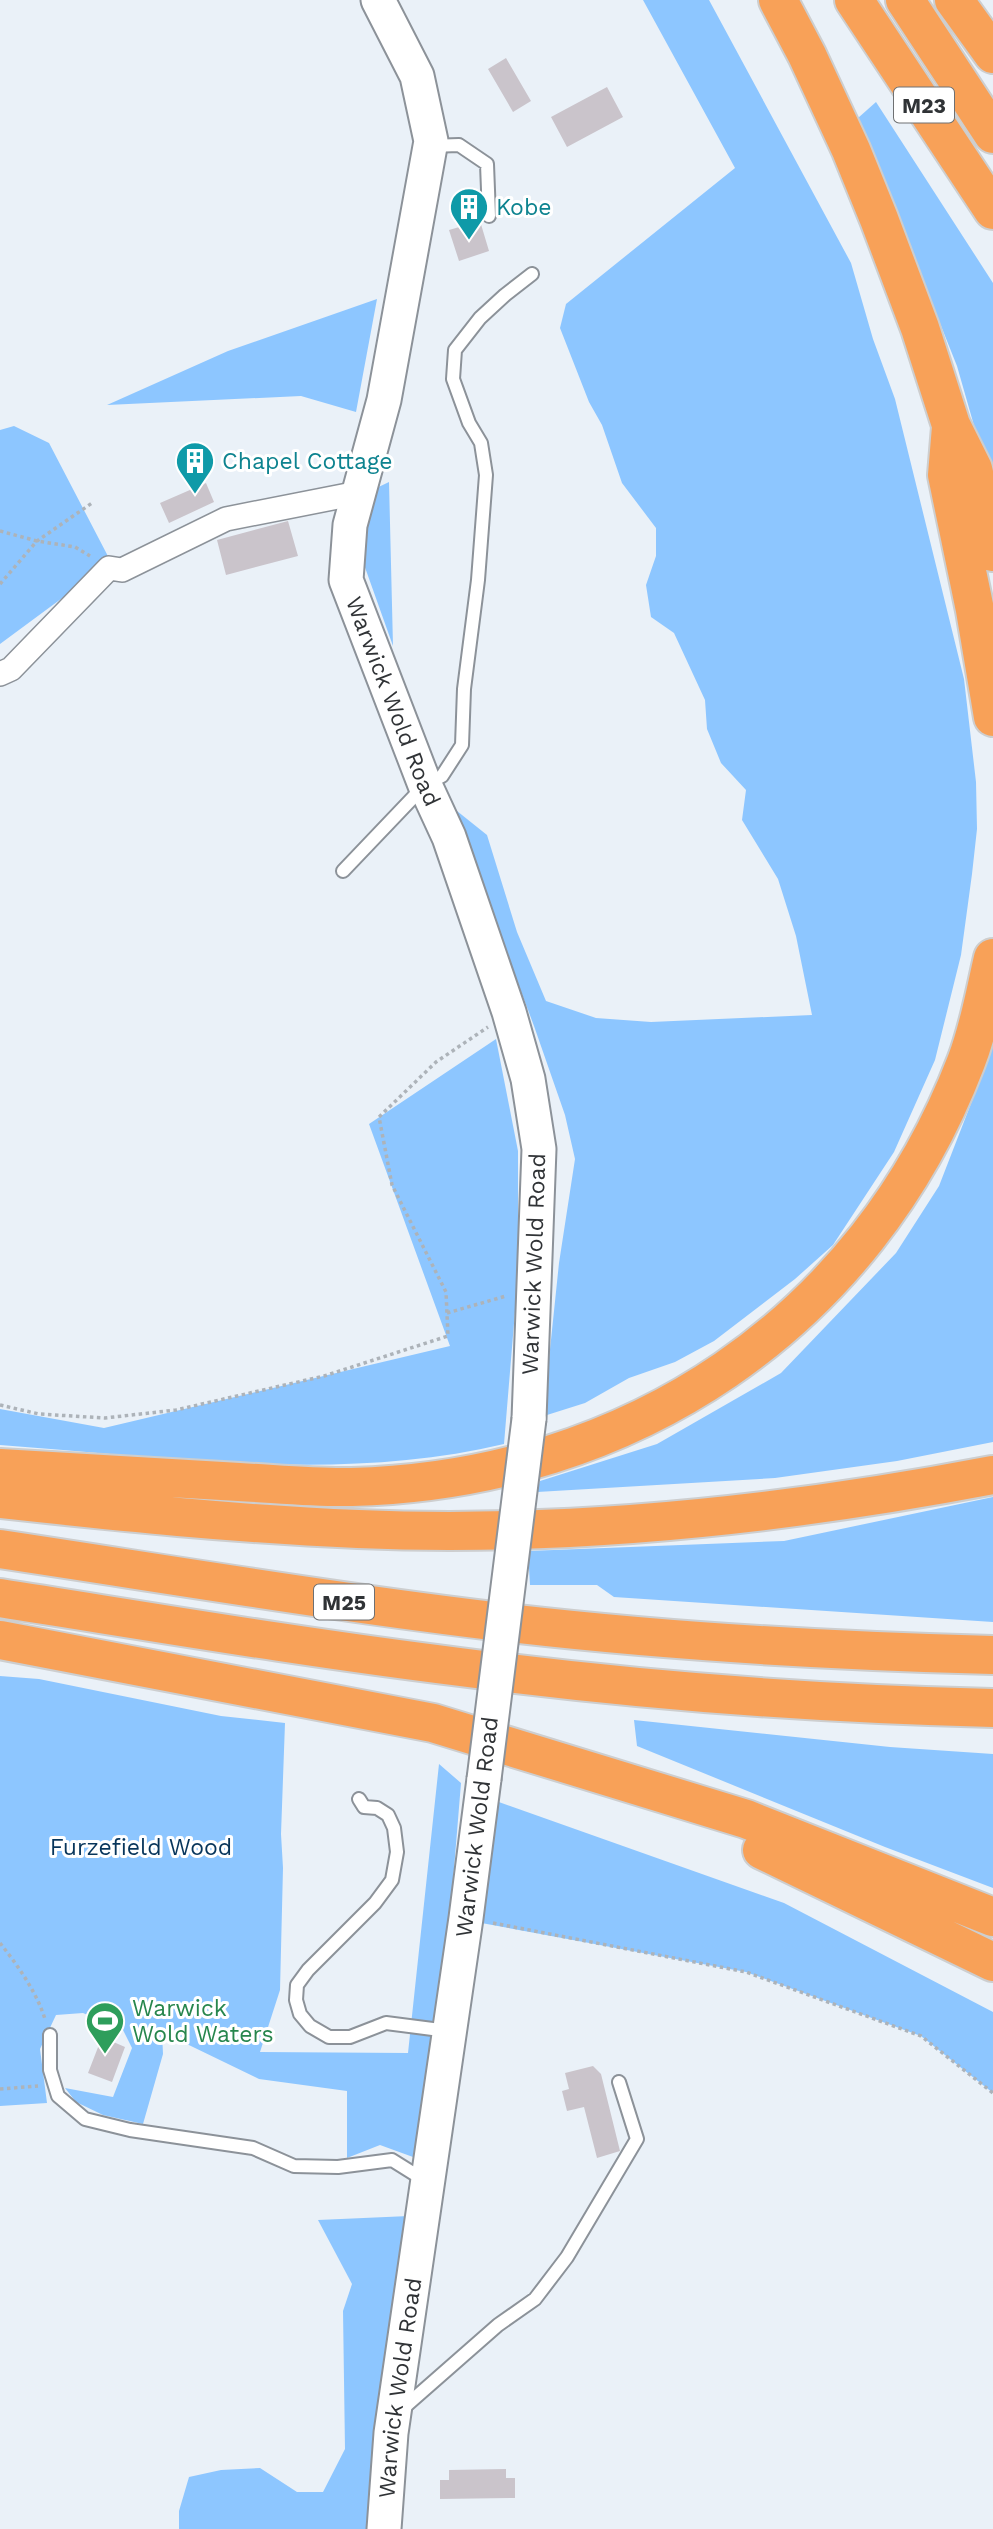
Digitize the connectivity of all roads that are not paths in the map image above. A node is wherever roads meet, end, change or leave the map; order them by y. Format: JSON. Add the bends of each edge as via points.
{"nodes":[{"id":1,"x":378,"y":0,"type":"edge"},
{"id":2,"x":778,"y":0,"type":"edge"},
{"id":3,"x":854,"y":0,"type":"edge"},
{"id":4,"x":905,"y":0,"type":"edge"},
{"id":5,"x":954,"y":0,"type":"edge"},
{"id":6,"x":993,"y":54,"type":"edge"},
{"id":7,"x":993,"y":134,"type":"edge"},
{"id":8,"x":430,"y":146,"type":"junction"},
{"id":9,"x":993,"y":210,"type":"edge"},
{"id":10,"x":489,"y":215,"type":"dead end"},
{"id":11,"x":531,"y":274,"type":"dead end"},
{"id":12,"x":951,"y":425,"type":"junction"},
{"id":13,"x":358,"y":493,"type":"junction"},
{"id":14,"x":993,"y":552,"type":"edge"},
{"id":15,"x":0,"y":674,"type":"edge"},
{"id":16,"x":993,"y":717,"type":"edge"},
{"id":17,"x":425,"y":785,"type":"junction"},
{"id":18,"x":343,"y":871,"type":"dead end"},
{"id":19,"x":993,"y":958,"type":"edge"},
{"id":20,"x":0,"y":1468,"type":"edge"},
{"id":21,"x":993,"y":1475,"type":"edge"},
{"id":22,"x":0,"y":1499,"type":"edge"},
{"id":23,"x":0,"y":1549,"type":"edge"},
{"id":24,"x":0,"y":1598,"type":"edge"},
{"id":25,"x":0,"y":1640,"type":"edge"},
{"id":26,"x":993,"y":1655,"type":"edge"},
{"id":27,"x":993,"y":1707,"type":"edge"},
{"id":28,"x":652,"y":1791,"type":"junction"},
{"id":29,"x":359,"y":1799,"type":"dead end"},
{"id":30,"x":993,"y":1917,"type":"edge"},
{"id":31,"x":993,"y":1962,"type":"edge"},
{"id":32,"x":448,"y":2031,"type":"junction"},
{"id":33,"x":50,"y":2035,"type":"road end"},
{"id":34,"x":620,"y":2082,"type":"dead end"},
{"id":35,"x":427,"y":2182,"type":"junction"},
{"id":36,"x":395,"y":2416,"type":"junction"},
{"id":37,"x":384,"y":2529,"type":"edge"}],
"edges":[{"from":1,"to":8,"type":"street","name":"Warwick Wold Road","via":[[416,76]]},
{"from":2,"to":12,"type":"highway","via":[[851,150],[920,328]]},
{"from":3,"to":9,"type":"highway","number":"M23"},
{"from":4,"to":7,"type":"highway","number":"M23"},
{"from":5,"to":6,"type":"highway"},
{"from":8,"to":10,"type":"lane","via":[[459,145],[487,164]]},
{"from":8,"to":13,"type":"street","name":"Warwick Wold Road","via":[[384,400]]},
{"from":11,"to":17,"type":"lane","via":[[480,318],[455,351],[453,379],[481,443],[486,475],[462,745],[442,776]]},
{"from":12,"to":14,"type":"highway","via":[[973,469]]},
{"from":12,"to":16,"type":"highway","via":[[947,475]]},
{"from":13,"to":15,"type":"street","via":[[226,519],[122,570],[109,568]]},
{"from":13,"to":17,"type":"street","name":"Warwick Wold Road","via":[[350,525],[346,580]]},
{"from":17,"to":18,"type":"lane"},
{"from":17,"to":32,"type":"street","name":"Warwick Wold Road","bridge":true,"via":[[449,837],[509,1012],[528,1079],[539,1149],[529,1419],[467,1918]]},
{"from":19,"to":20,"type":"highway","via":[[967,1060],[933,1138],[868,1238],[785,1326],[742,1360],[653,1414],[513,1465],[391,1485],[283,1485]]},
{"from":21,"to":22,"type":"highway","via":[[844,1501],[718,1516],[461,1530],[239,1522]]},
{"from":23,"to":26,"type":"highway","number":"M25","via":[[349,1603],[519,1624],[799,1647]]},
{"from":24,"to":27,"type":"highway","number":"M25","via":[[500,1672],[763,1697]]},
{"from":25,"to":28,"type":"highway","via":[[433,1723]]},
{"from":28,"to":30,"type":"highway","via":[[746,1819]]},
{"from":28,"to":31,"type":"highway","via":[[741,1840]]},
{"from":29,"to":32,"type":"lane","via":[[364,1807],[388,1815],[394,1828],[397,1852],[392,1881],[297,1985],[300,2014],[310,2026],[330,2036],[350,2037],[386,2023]]},
{"from":32,"to":35,"type":"street","name":"Warwick Wold Road"},
{"from":33,"to":35,"type":"lane","via":[[50,2070],[58,2096],[85,2119],[253,2148],[294,2166],[338,2167],[392,2160]]},
{"from":34,"to":36,"type":"lane","via":[[637,2139],[567,2257],[535,2299],[498,2325]]},
{"from":35,"to":36,"type":"street","name":"Warwick Wold Road"},
{"from":36,"to":37,"type":"street","name":"Warwick Wold Road"}]}
